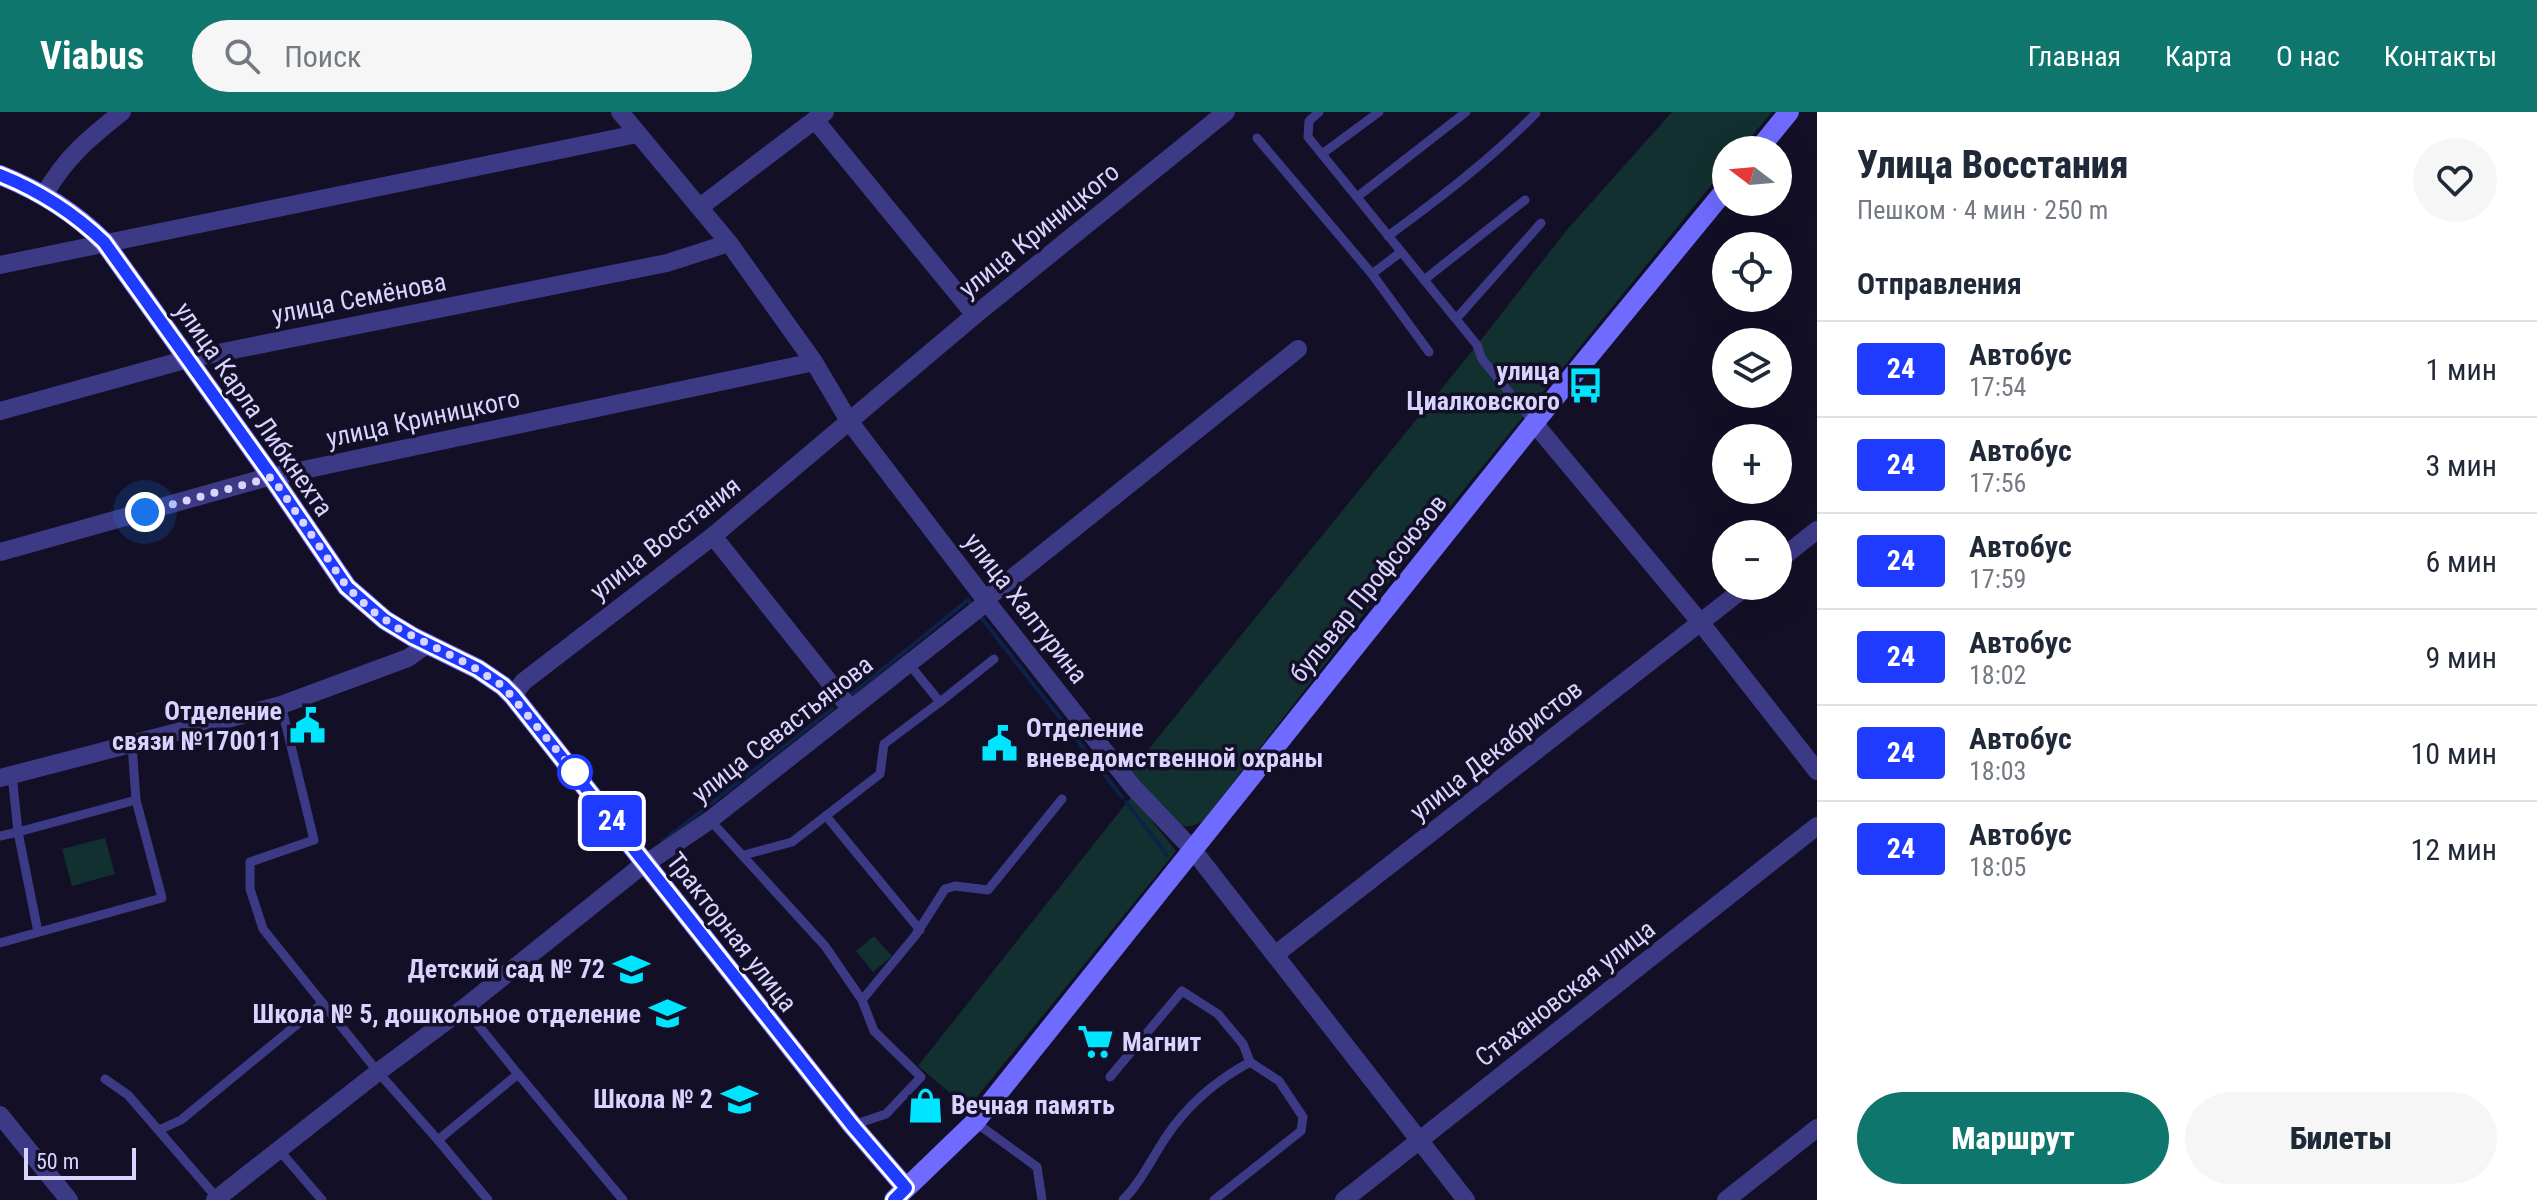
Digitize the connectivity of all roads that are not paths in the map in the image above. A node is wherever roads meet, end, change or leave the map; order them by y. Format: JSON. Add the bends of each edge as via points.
{"nodes":[{"id":1,"x":122,"y":112,"type":"edge"},
{"id":2,"x":620,"y":112,"type":"edge"},
{"id":3,"x":1226,"y":112,"type":"edge"},
{"id":4,"x":1319,"y":112,"type":"edge"},
{"id":5,"x":1379,"y":112,"type":"edge"},
{"id":6,"x":1466,"y":112,"type":"edge"},
{"id":7,"x":1789,"y":112,"type":"edge"},
{"id":8,"x":1536,"y":113,"type":"edge"},
{"id":9,"x":820,"y":116,"type":"edge"},
{"id":10,"x":637,"y":134,"type":"junction"},
{"id":11,"x":1769,"y":136,"type":"edge"},
{"id":12,"x":1257,"y":138,"type":"dead end"},
{"id":13,"x":1322,"y":154,"type":"junction"},
{"id":14,"x":0,"y":175,"type":"edge"},
{"id":15,"x":44,"y":195,"type":"junction"},
{"id":16,"x":1357,"y":197,"type":"junction"},
{"id":17,"x":1525,"y":200,"type":"dead end"},
{"id":18,"x":1712,"y":206,"type":"edge"},
{"id":19,"x":700,"y":207,"type":"junction"},
{"id":20,"x":1541,"y":223,"type":"dead end"},
{"id":21,"x":1388,"y":236,"type":"junction"},
{"id":22,"x":104,"y":242,"type":"junction"},
{"id":23,"x":729,"y":243,"type":"junction"},
{"id":24,"x":1401,"y":252,"type":"junction"},
{"id":25,"x":0,"y":265,"type":"edge"},
{"id":26,"x":1372,"y":274,"type":"junction"},
{"id":27,"x":1424,"y":280,"type":"junction"},
{"id":28,"x":975,"y":315,"type":"junction"},
{"id":29,"x":1456,"y":319,"type":"junction"},
{"id":30,"x":1298,"y":349,"type":"dead end"},
{"id":31,"x":1429,"y":352,"type":"dead end"},
{"id":32,"x":188,"y":359,"type":"junction"},
{"id":33,"x":814,"y":362,"type":"junction"},
{"id":34,"x":0,"y":411,"type":"edge"},
{"id":35,"x":849,"y":421,"type":"junction"},
{"id":36,"x":1534,"y":423,"type":"junction"},
{"id":37,"x":272,"y":477,"type":"junction"},
{"id":38,"x":1817,"y":530,"type":"edge"},
{"id":39,"x":713,"y":536,"type":"junction"},
{"id":40,"x":1792,"y":550,"type":"edge"},
{"id":41,"x":0,"y":552,"type":"edge"},
{"id":42,"x":1730,"y":600,"type":"edge"},
{"id":43,"x":987,"y":602,"type":"junction"},
{"id":44,"x":1701,"y":623,"type":"junction"},
{"id":45,"x":428,"y":644,"type":"junction"},
{"id":46,"x":994,"y":659,"type":"dead end"},
{"id":47,"x":909,"y":664,"type":"junction"},
{"id":48,"x":513,"y":696,"type":"junction"},
{"id":49,"x":940,"y":702,"type":"junction"},
{"id":50,"x":281,"y":705,"type":"junction"},
{"id":51,"x":850,"y":708,"type":"junction"},
{"id":52,"x":132,"y":745,"type":"junction"},
{"id":53,"x":1817,"y":771,"type":"edge"},
{"id":54,"x":6,"y":776,"type":"edge"},
{"id":55,"x":1062,"y":799,"type":"dead end"},
{"id":56,"x":136,"y":800,"type":"junction"},
{"id":57,"x":826,"y":816,"type":"junction"},
{"id":58,"x":710,"y":820,"type":"junction"},
{"id":59,"x":1817,"y":826,"type":"edge"},
{"id":60,"x":18,"y":832,"type":"junction"},
{"id":61,"x":0,"y":836,"type":"edge"},
{"id":62,"x":1193,"y":850,"type":"junction"},
{"id":63,"x":744,"y":855,"type":"junction"},
{"id":64,"x":645,"y":863,"type":"junction"},
{"id":65,"x":920,"y":930,"type":"junction"},
{"id":66,"x":38,"y":932,"type":"junction"},
{"id":67,"x":0,"y":943,"type":"edge"},
{"id":68,"x":1276,"y":954,"type":"junction"},
{"id":69,"x":862,"y":1000,"type":"junction"},
{"id":70,"x":323,"y":1003,"type":"junction"},
{"id":71,"x":464,"y":1008,"type":"junction"},
{"id":72,"x":1250,"y":1062,"type":"junction"},
{"id":73,"x":378,"y":1072,"type":"junction"},
{"id":74,"x":518,"y":1074,"type":"junction"},
{"id":75,"x":1110,"y":1077,"type":"dead end"},
{"id":76,"x":105,"y":1079,"type":"dead end"},
{"id":77,"x":0,"y":1115,"type":"edge"},
{"id":78,"x":975,"y":1122,"type":"junction"},
{"id":79,"x":852,"y":1125,"type":"junction"},
{"id":80,"x":1817,"y":1128,"type":"edge"},
{"id":81,"x":159,"y":1130,"type":"junction"},
{"id":82,"x":438,"y":1140,"type":"junction"},
{"id":83,"x":1421,"y":1140,"type":"junction"},
{"id":84,"x":279,"y":1150,"type":"junction"},
{"id":85,"x":905,"y":1196,"type":"edge"},
{"id":86,"x":216,"y":1199,"type":"edge"},
{"id":87,"x":69,"y":1200,"type":"edge"},
{"id":88,"x":322,"y":1200,"type":"edge"},
{"id":89,"x":488,"y":1200,"type":"edge"},
{"id":90,"x":623,"y":1200,"type":"edge"},
{"id":91,"x":1042,"y":1200,"type":"edge"},
{"id":92,"x":1123,"y":1200,"type":"edge"},
{"id":93,"x":1214,"y":1200,"type":"edge"},
{"id":94,"x":1344,"y":1200,"type":"edge"},
{"id":95,"x":1466,"y":1200,"type":"edge"},
{"id":96,"x":1726,"y":1200,"type":"edge"}],
"edges":[{"from":1,"to":15,"type":"street","via":[[78,148]]},
{"from":2,"to":10,"type":"street","name":"улица Халтурина"},
{"from":3,"to":28,"type":"street","name":"улица Криницкого"},
{"from":4,"to":13,"type":"lane","via":[[1309,121],[1308,137]]},
{"from":5,"to":13,"type":"lane"},
{"from":6,"to":16,"type":"lane"},
{"from":7,"to":11,"type":"main road"},
{"from":8,"to":21,"type":"lane","via":[[1507,143]]},
{"from":9,"to":19,"type":"street"},
{"from":9,"to":28,"type":"street"},
{"from":10,"to":19,"type":"street","name":"улица Халтурина"},
{"from":10,"to":22,"type":"street"},
{"from":12,"to":26,"type":"lane"},
{"from":13,"to":16,"type":"lane"},
{"from":14,"to":15,"type":"main road","name":"улица Карла Либкнехта"},
{"from":15,"to":22,"type":"main road","name":"улица Карла Либкнехта"},
{"from":16,"to":21,"type":"lane"},
{"from":17,"to":27,"type":"lane"},
{"from":18,"to":36,"type":"main road","name":"бульвар Профсоюзов"},
{"from":19,"to":23,"type":"street","name":"улица Халтурина"},
{"from":20,"to":29,"type":"lane"},
{"from":21,"to":24,"type":"lane"},
{"from":22,"to":25,"type":"street"},
{"from":22,"to":32,"type":"main road","name":"улица Карла Либкнехта"},
{"from":23,"to":32,"type":"street","name":"улица Семёнова","via":[[667,263]]},
{"from":23,"to":33,"type":"street","name":"улица Халтурина"},
{"from":24,"to":26,"type":"lane"},
{"from":24,"to":27,"type":"lane"},
{"from":26,"to":31,"type":"lane"},
{"from":27,"to":29,"type":"lane"},
{"from":28,"to":35,"type":"street","name":"улица Криницкого"},
{"from":29,"to":36,"type":"lane"},
{"from":30,"to":43,"type":"street","name":"улица Севастьянова"},
{"from":32,"to":34,"type":"street","name":"улица Семёнова"},
{"from":32,"to":37,"type":"main road","name":"улица Карла Либкнехта"},
{"from":33,"to":35,"type":"street","name":"улица Халтурина"},
{"from":33,"to":37,"type":"street","name":"улица Криницкого"},
{"from":35,"to":39,"type":"street","name":"улица Восстания"},
{"from":35,"to":43,"type":"street","name":"улица Халтурина"},
{"from":36,"to":44,"type":"street"},
{"from":36,"to":62,"type":"main road","name":"бульвар Профсоюзов"},
{"from":37,"to":41,"type":"street","name":"улица Криницкого"},
{"from":37,"to":45,"type":"main road","name":"улица Карла Либкнехта","via":[[347,587],[385,620]]},
{"from":38,"to":40,"type":"street"},
{"from":39,"to":48,"type":"street","name":"улица Восстания","via":[[523,682]]},
{"from":39,"to":51,"type":"street"},
{"from":42,"to":44,"type":"street","name":"улица Декабристов"},
{"from":43,"to":47,"type":"street","name":"улица Севастьянова"},
{"from":43,"to":62,"type":"street","name":"улица Халтурина","via":[[1133,787]]},
{"from":44,"to":53,"type":"street"},
{"from":44,"to":68,"type":"street","name":"улица Декабристов"},
{"from":45,"to":48,"type":"main road","name":"Тракторная улица","via":[[478,669]]},
{"from":45,"to":50,"type":"street","via":[[408,658]]},
{"from":46,"to":49,"type":"lane"},
{"from":47,"to":49,"type":"lane"},
{"from":47,"to":51,"type":"street","name":"улица Севастьянова"},
{"from":48,"to":64,"type":"main road","name":"Тракторная улица"},
{"from":49,"to":57,"type":"lane","via":[[884,744],[880,774]]},
{"from":50,"to":52,"type":"street"},
{"from":50,"to":70,"type":"lane","via":[[314,840],[250,862],[250,889],[263,929]]},
{"from":51,"to":58,"type":"street","name":"улица Севастьянова"},
{"from":52,"to":54,"type":"street"},
{"from":52,"to":56,"type":"lane"},
{"from":54,"to":60,"type":"lane"},
{"from":55,"to":65,"type":"lane","via":[[988,890],[945,889]]},
{"from":56,"to":60,"type":"lane"},
{"from":56,"to":66,"type":"lane","via":[[162,898]]},
{"from":57,"to":63,"type":"lane","via":[[792,842]]},
{"from":57,"to":65,"type":"lane"},
{"from":58,"to":63,"type":"lane"},
{"from":58,"to":64,"type":"street","name":"улица Севастьянова"},
{"from":59,"to":83,"type":"street","name":"Стахановская улица"},
{"from":60,"to":61,"type":"lane"},
{"from":60,"to":66,"type":"lane"},
{"from":62,"to":68,"type":"street","name":"улица Халтурина"},
{"from":62,"to":78,"type":"main road","name":"бульвар Профсоюзов"},
{"from":63,"to":69,"type":"lane","via":[[825,946]]},
{"from":64,"to":71,"type":"street","name":"улица Севастьянова"},
{"from":64,"to":79,"type":"main road","name":"Тракторная улица"},
{"from":65,"to":69,"type":"lane"},
{"from":66,"to":67,"type":"lane"},
{"from":68,"to":83,"type":"street","name":"улица Халтурина"},
{"from":69,"to":79,"type":"lane","via":[[874,1031],[921,1077],[886,1114]]},
{"from":70,"to":73,"type":"lane"},
{"from":70,"to":81,"type":"lane","via":[[181,1120]]},
{"from":71,"to":73,"type":"street","name":"улица Севастьянова"},
{"from":71,"to":74,"type":"lane"},
{"from":72,"to":75,"type":"lane","via":[[1243,1044],[1218,1014],[1182,991]]},
{"from":72,"to":92,"type":"lane","via":[[1198,1098]]},
{"from":72,"to":93,"type":"lane","via":[[1279,1081],[1295,1102],[1303,1117],[1301,1131]]},
{"from":73,"to":82,"type":"lane"},
{"from":73,"to":84,"type":"street","name":"улица Севастьянова"},
{"from":74,"to":82,"type":"lane"},
{"from":74,"to":90,"type":"lane"},
{"from":76,"to":81,"type":"lane","via":[[128,1095]]},
{"from":77,"to":87,"type":"street"},
{"from":78,"to":85,"type":"main road","name":"бульвар Профсоюзов"},
{"from":78,"to":91,"type":"lane","via":[[1037,1167]]},
{"from":79,"to":85,"type":"main road","name":"Тракторная улица"},
{"from":80,"to":96,"type":"street"},
{"from":81,"to":86,"type":"lane"},
{"from":82,"to":89,"type":"lane"},
{"from":83,"to":94,"type":"street","name":"Стахановская улица"},
{"from":83,"to":95,"type":"street","name":"улица Халтурина"},
{"from":84,"to":86,"type":"street","name":"улица Севастьянова"},
{"from":84,"to":88,"type":"lane"}]}
